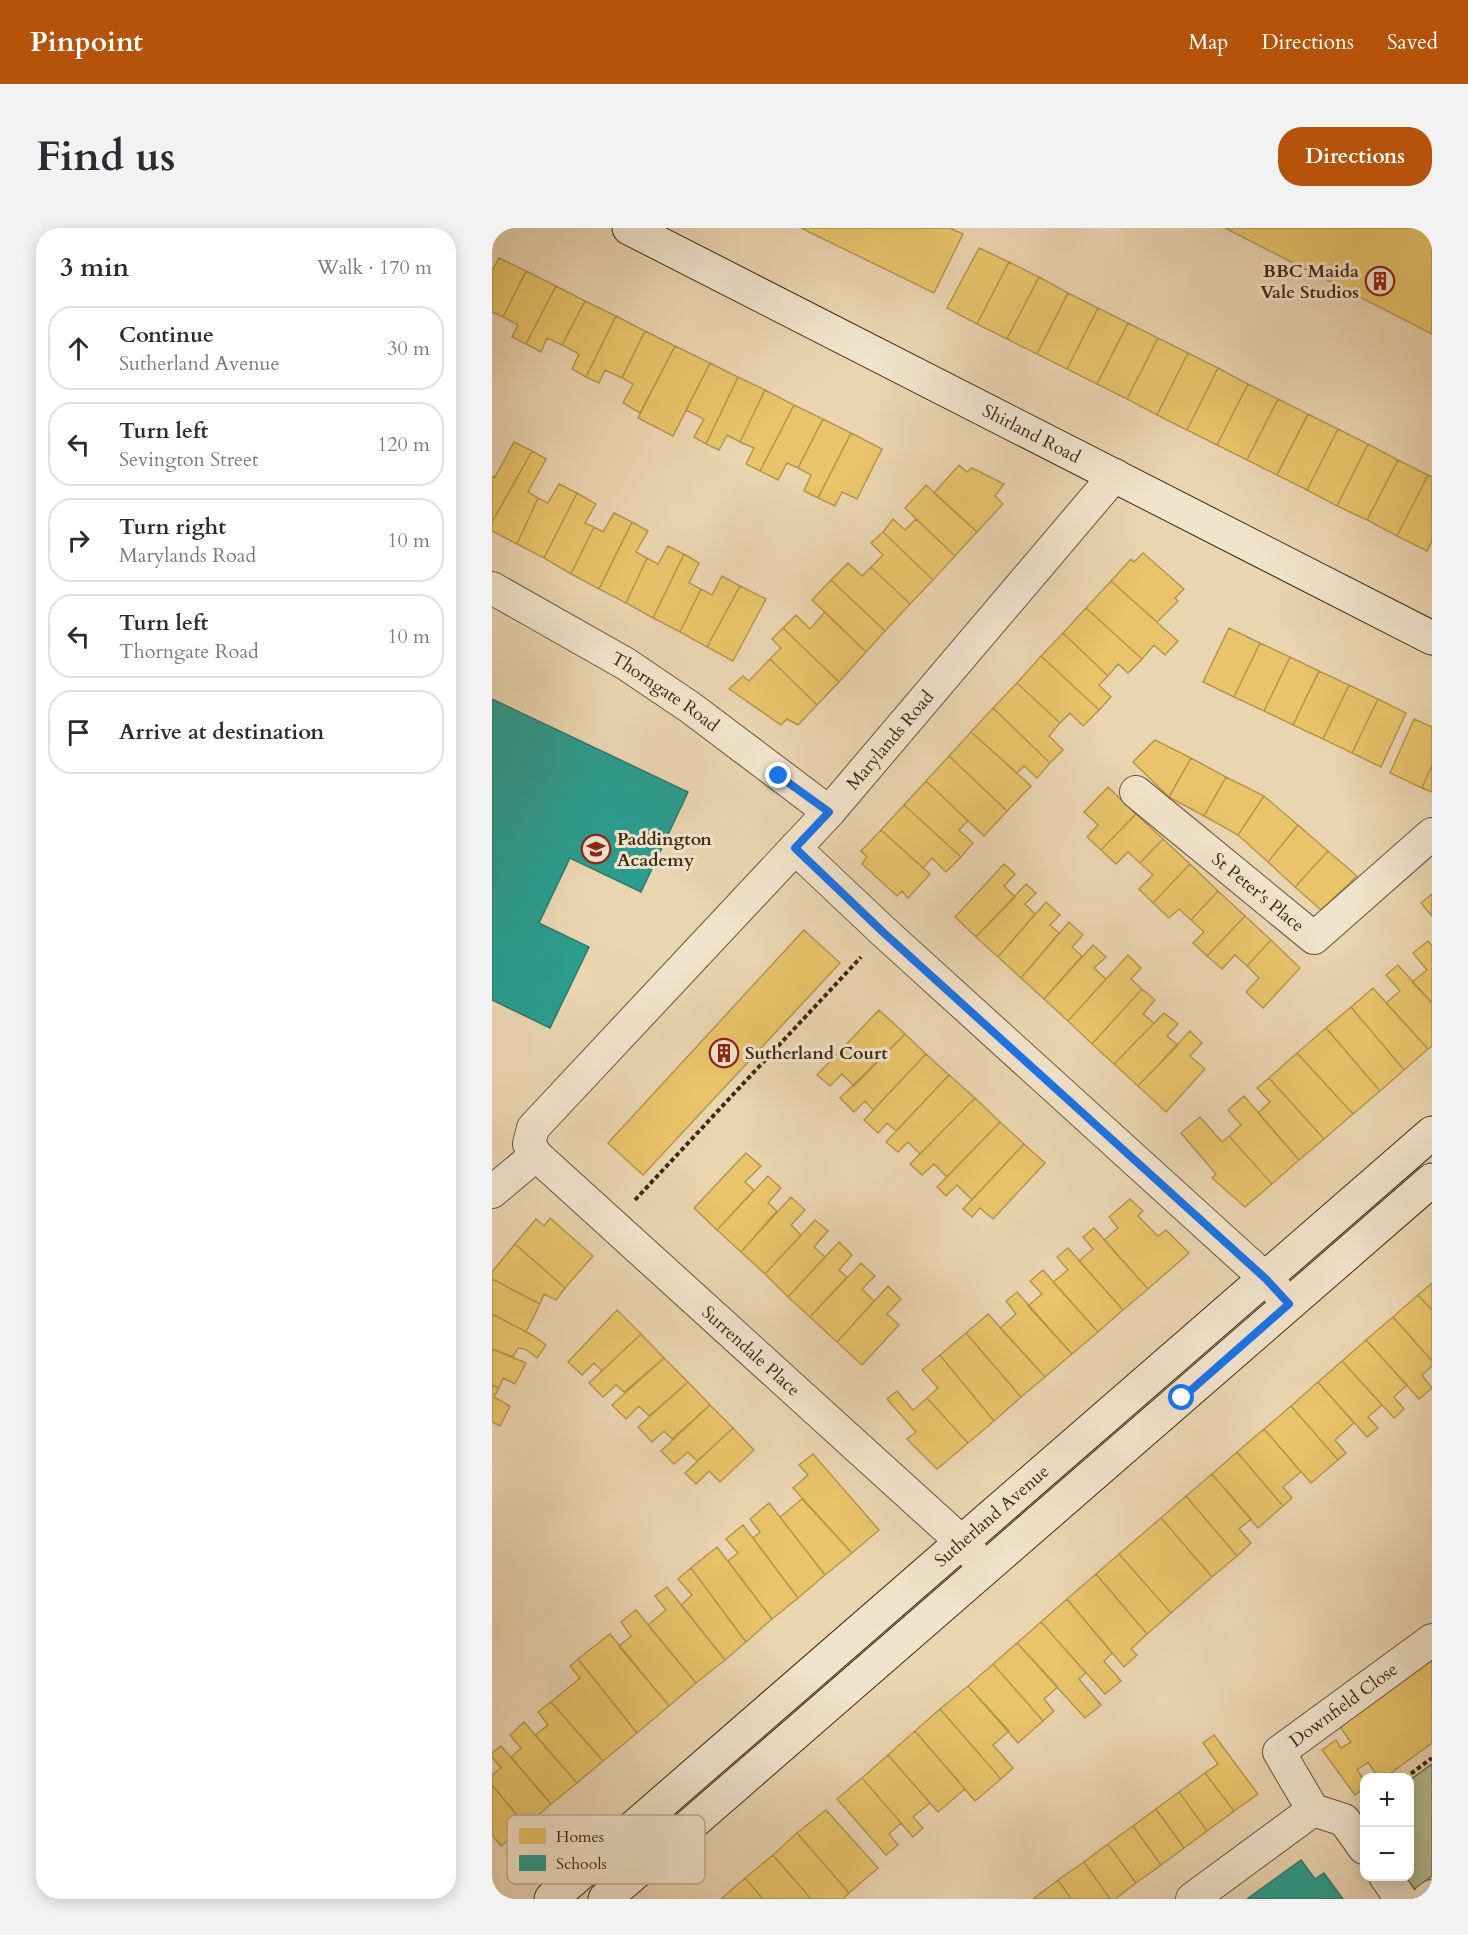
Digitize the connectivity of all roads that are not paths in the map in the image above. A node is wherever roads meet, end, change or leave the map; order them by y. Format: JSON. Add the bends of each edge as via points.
{"nodes":[{"id":1,"x":629,"y":228,"type":"edge"},
{"id":2,"x":1115,"y":474,"type":"junction"},
{"id":3,"x":492,"y":588,"type":"edge"},
{"id":4,"x":1432,"y":638,"type":"edge"},
{"id":5,"x":1136,"y":792,"type":"dead end"},
{"id":6,"x":829,"y":812,"type":"junction"},
{"id":7,"x":1432,"y":834,"type":"edge"},
{"id":8,"x":795,"y":848,"type":"junction"},
{"id":9,"x":1432,"y":1133,"type":"edge"},
{"id":10,"x":534,"y":1141,"type":"junction"},
{"id":11,"x":1432,"y":1180,"type":"edge"},
{"id":12,"x":492,"y":1192,"type":"edge"},
{"id":13,"x":1266,"y":1279,"type":"junction"},
{"id":14,"x":1289,"y":1304,"type":"junction"},
{"id":15,"x":963,"y":1543,"type":"junction"},
{"id":16,"x":985,"y":1568,"type":"junction"},
{"id":17,"x":1432,"y":1640,"type":"edge"},
{"id":18,"x":1313,"y":1810,"type":"junction"},
{"id":19,"x":648,"y":1815,"type":"edge"},
{"id":20,"x":701,"y":1815,"type":"edge"},
{"id":21,"x":1360,"y":1841,"type":"edge"},
{"id":22,"x":1388,"y":1881,"type":"edge"},
{"id":23,"x":568,"y":1884,"type":"edge"},
{"id":24,"x":622,"y":1884,"type":"edge"},
{"id":25,"x":1432,"y":1896,"type":"edge"},
{"id":26,"x":551,"y":1899,"type":"edge"},
{"id":27,"x":605,"y":1899,"type":"edge"},
{"id":28,"x":1191,"y":1899,"type":"edge"},
{"id":29,"x":1401,"y":1899,"type":"edge"},
{"id":30,"x":1428,"y":1899,"type":"edge"}],
"edges":[{"from":1,"to":2,"type":"street","name":"Shirland Road"},
{"from":2,"to":4,"type":"street","name":"Shirland Road"},
{"from":2,"to":6,"type":"street","name":"Marylands Road"},
{"from":3,"to":6,"type":"street","name":"Thorngate Road","via":[[626,664]]},
{"from":5,"to":7,"type":"street","name":"St Peter's Place","via":[[1314,938]]},
{"from":6,"to":8,"type":"street","name":"Marylands Road"},
{"from":8,"to":10,"type":"street","name":"Marylands Road"},
{"from":8,"to":13,"type":"street"},
{"from":9,"to":13,"type":"street","name":"Sutherland Avenue"},
{"from":10,"to":12,"type":"street","name":"Marylands Road"},
{"from":10,"to":15,"type":"street","name":"Surrendale Place","via":[[612,1225]]},
{"from":11,"to":14,"type":"street","name":"Sutherland Avenue"},
{"from":13,"to":14,"type":"street"},
{"from":13,"to":15,"type":"street","name":"Sutherland Avenue"},
{"from":14,"to":16,"type":"street","name":"Sutherland Avenue"},
{"from":15,"to":16,"type":"street","name":"Surrendale Place"},
{"from":15,"to":19,"type":"street","name":"Sutherland Avenue"},
{"from":16,"to":20,"type":"street","name":"Sutherland Avenue"},
{"from":17,"to":18,"type":"street","name":"Downfield Close","via":[[1279,1752]]},
{"from":18,"to":21,"type":"street","via":[[1344,1820]]},
{"from":18,"to":28,"type":"street"},
{"from":22,"to":29,"type":"street"},
{"from":23,"to":26,"type":"street","name":"Sutherland Avenue"},
{"from":24,"to":27,"type":"street","name":"Sutherland Avenue"},
{"from":25,"to":30,"type":"street"}]}
